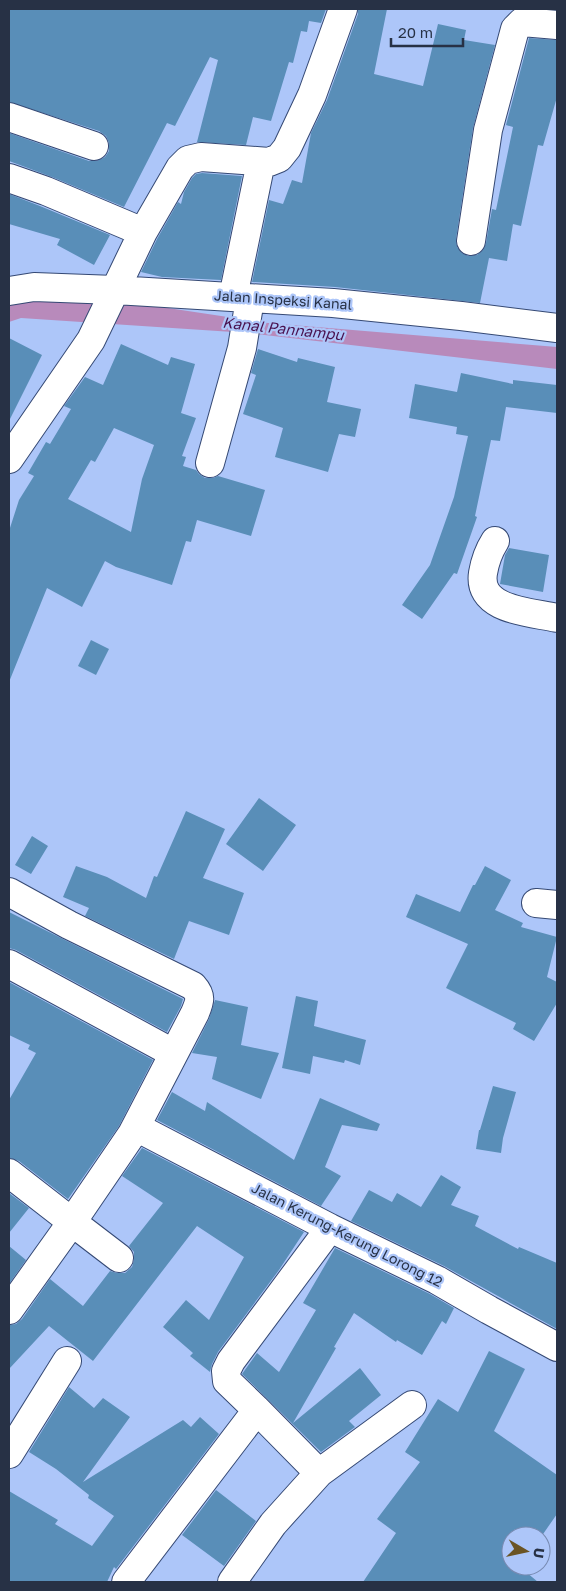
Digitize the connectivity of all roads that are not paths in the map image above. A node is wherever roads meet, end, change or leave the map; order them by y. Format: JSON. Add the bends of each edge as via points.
{"nodes":[{"id":1,"x":344,"y":9,"type":"edge"},
{"id":2,"x":557,"y":25,"type":"edge"},
{"id":3,"x":9,"y":117,"type":"edge"},
{"id":4,"x":94,"y":146,"type":"dead end"},
{"id":5,"x":261,"y":162,"type":"junction"},
{"id":6,"x":9,"y":178,"type":"edge"},
{"id":7,"x":143,"y":232,"type":"junction"},
{"id":8,"x":471,"y":241,"type":"dead end"},
{"id":9,"x":9,"y":291,"type":"edge"},
{"id":10,"x":113,"y":294,"type":"junction"},
{"id":11,"x":244,"y":303,"type":"junction"},
{"id":12,"x":557,"y":328,"type":"edge"},
{"id":13,"x":9,"y":459,"type":"edge"},
{"id":14,"x":210,"y":463,"type":"dead end"},
{"id":15,"x":495,"y":541,"type":"dead end"},
{"id":16,"x":557,"y":618,"type":"edge"},
{"id":17,"x":9,"y":892,"type":"edge"},
{"id":18,"x":9,"y":964,"type":"edge"},
{"id":19,"x":173,"y":1053,"type":"junction"},
{"id":20,"x":136,"y":1127,"type":"junction"},
{"id":21,"x":9,"y":1173,"type":"edge"},
{"id":22,"x":72,"y":1222,"type":"junction"},
{"id":23,"x":330,"y":1228,"type":"junction"},
{"id":24,"x":119,"y":1258,"type":"dead end"},
{"id":25,"x":9,"y":1310,"type":"edge"},
{"id":26,"x":557,"y":1347,"type":"edge"},
{"id":27,"x":67,"y":1361,"type":"dead end"},
{"id":28,"x":412,"y":1405,"type":"dead end"},
{"id":29,"x":257,"y":1410,"type":"junction"},
{"id":30,"x":9,"y":1454,"type":"edge"},
{"id":31,"x":320,"y":1473,"type":"junction"},
{"id":32,"x":126,"y":1582,"type":"edge"},
{"id":33,"x":232,"y":1582,"type":"edge"}],
"edges":[{"from":1,"to":5,"type":"street","via":[[312,95],[287,148],[278,158]]},
{"from":2,"to":8,"type":"street","via":[[522,22],[515,29],[488,130]]},
{"from":3,"to":4,"type":"street"},
{"from":5,"to":7,"type":"street","via":[[201,157],[188,160],[180,168]]},
{"from":5,"to":11,"type":"street"},
{"from":6,"to":7,"type":"street"},
{"from":7,"to":10,"type":"street"},
{"from":9,"to":10,"type":"street","name":"Jalan Inspeksi Kanal","via":[[34,287]]},
{"from":10,"to":11,"type":"street","name":"Jalan Inspeksi Kanal"},
{"from":10,"to":13,"type":"street","via":[[91,340]]},
{"from":11,"to":12,"type":"street","name":"Jalan Inspeksi Kanal","via":[[333,303]]},
{"from":11,"to":14,"type":"street","via":[[242,348]]},
{"from":15,"to":16,"type":"street","via":[[486,557],[485,592],[502,605]]},
{"from":17,"to":19,"type":"street","via":[[193,986],[200,1001]]},
{"from":18,"to":19,"type":"street"},
{"from":19,"to":20,"type":"street"},
{"from":20,"to":22,"type":"street"},
{"from":20,"to":23,"type":"street","name":"Jalan Kerung-Kerung Lorong 12"},
{"from":21,"to":22,"type":"street"},
{"from":22,"to":24,"type":"street"},
{"from":22,"to":25,"type":"street"},
{"from":23,"to":26,"type":"street","name":"Jalan Kerung-Kerung Lorong 12","via":[[437,1280]]},
{"from":23,"to":29,"type":"street","via":[[226,1371],[227,1381]]},
{"from":27,"to":30,"type":"street"},
{"from":28,"to":31,"type":"street"},
{"from":29,"to":31,"type":"street"},
{"from":29,"to":32,"type":"street"},
{"from":31,"to":33,"type":"street","via":[[273,1524]]}]}
